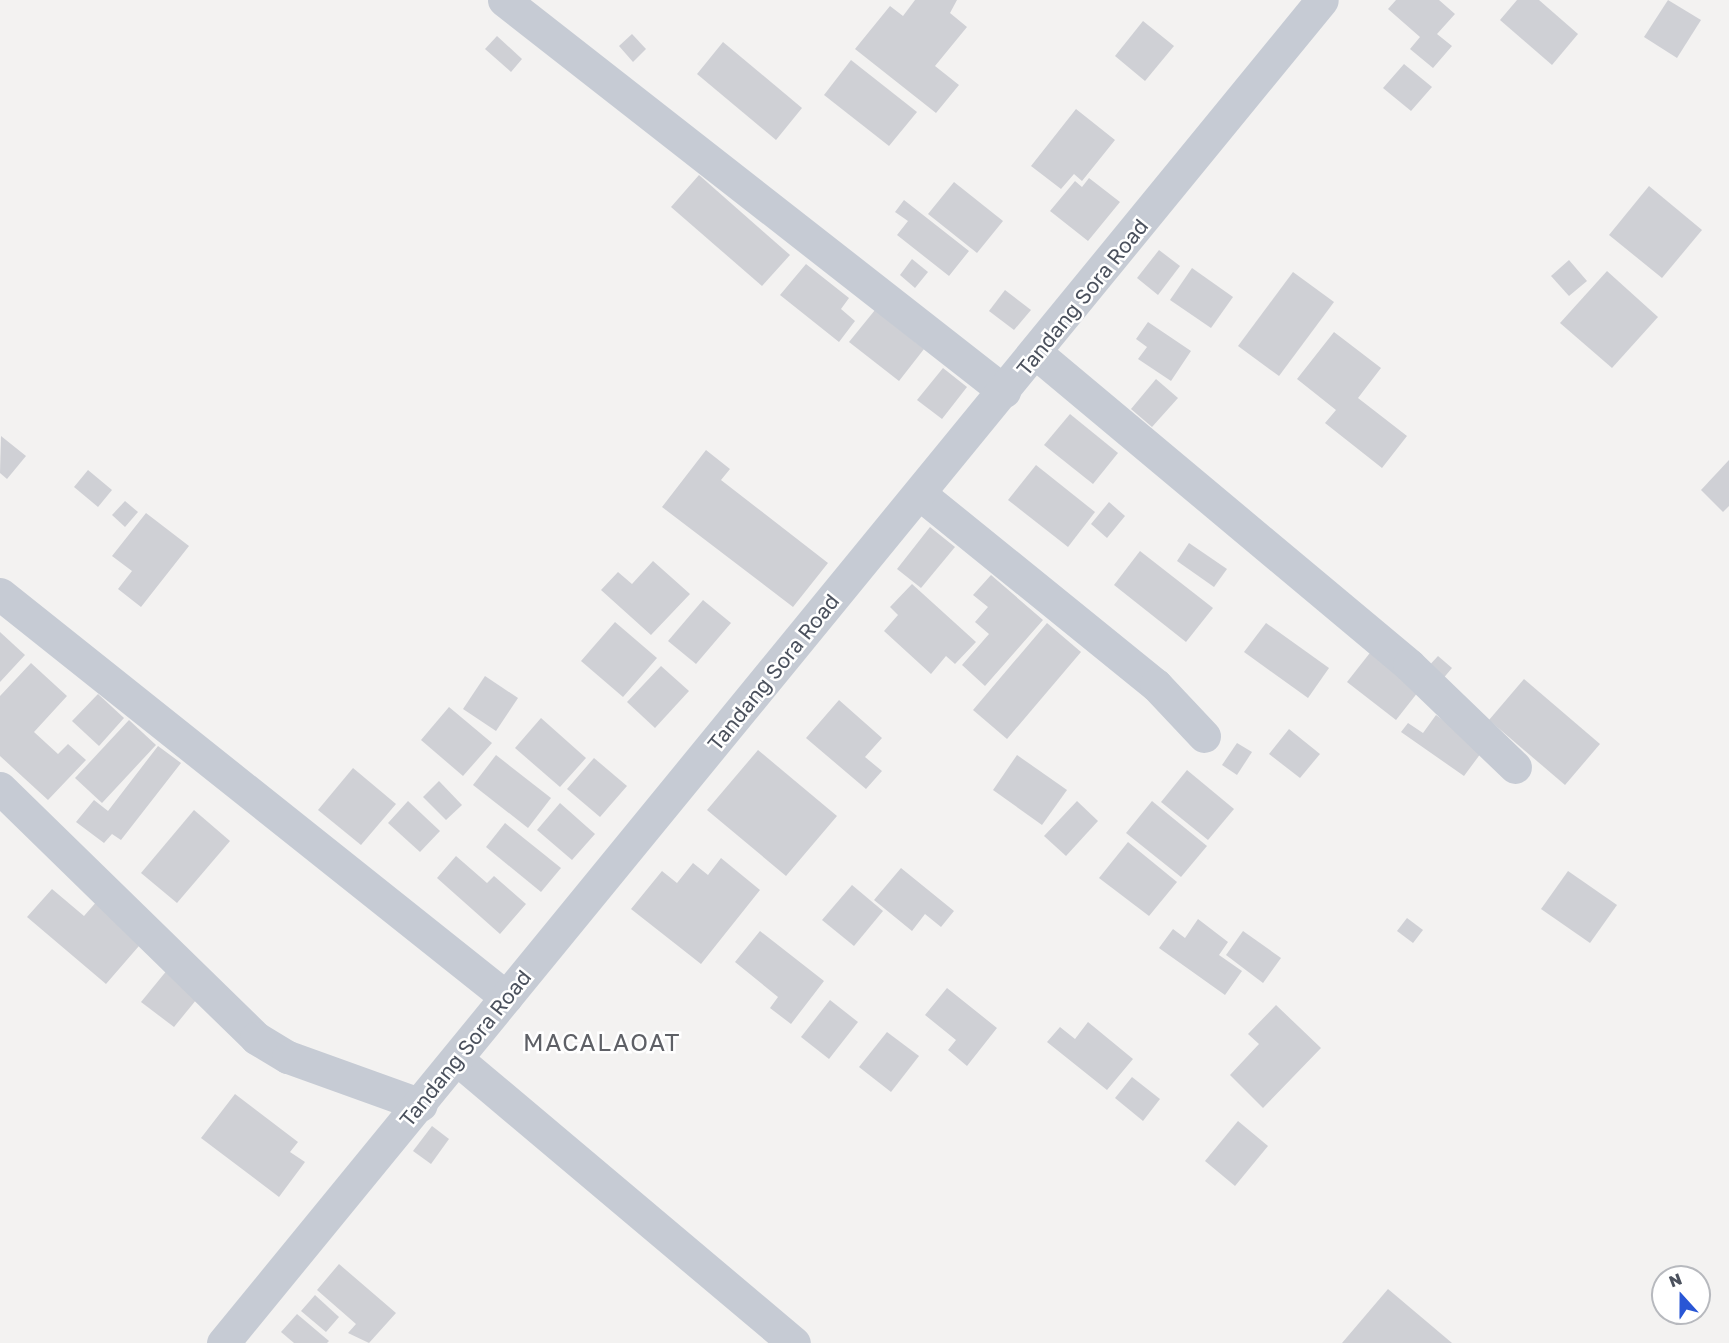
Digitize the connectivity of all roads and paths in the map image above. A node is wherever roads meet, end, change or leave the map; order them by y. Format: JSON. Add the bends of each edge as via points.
{"nodes":[{"id":1,"x":504,"y":0,"type":"edge"},
{"id":2,"x":1322,"y":0,"type":"edge"},
{"id":3,"x":1036,"y":353,"type":"junction"},
{"id":4,"x":1004,"y":391,"type":"junction"},
{"id":5,"x":920,"y":494,"type":"junction"},
{"id":6,"x":0,"y":594,"type":"edge"},
{"id":7,"x":1204,"y":736,"type":"dead end"},
{"id":8,"x":1515,"y":767,"type":"dead end"},
{"id":9,"x":0,"y":789,"type":"edge"},
{"id":10,"x":506,"y":997,"type":"junction"},
{"id":11,"x":458,"y":1060,"type":"junction"},
{"id":12,"x":421,"y":1105,"type":"junction"},
{"id":13,"x":223,"y":1343,"type":"edge"},
{"id":14,"x":794,"y":1343,"type":"edge"}],
"edges":[{"from":1,"to":4,"type":"street"},
{"from":2,"to":3,"type":"street","name":"Tandang Sora Road"},
{"from":3,"to":4,"type":"street","name":"Tandang Sora Road"},
{"from":3,"to":8,"type":"street","via":[[1409,664]]},
{"from":4,"to":5,"type":"street","name":"Tandang Sora Road"},
{"from":5,"to":7,"type":"street","via":[[1156,685]]},
{"from":5,"to":10,"type":"street","name":"Tandang Sora Road"},
{"from":6,"to":10,"type":"street"},
{"from":9,"to":12,"type":"street","via":[[256,1038],[288,1057]]},
{"from":10,"to":11,"type":"street","name":"Tandang Sora Road"},
{"from":11,"to":12,"type":"street","name":"Tandang Sora Road"},
{"from":11,"to":14,"type":"street"},
{"from":12,"to":13,"type":"street","name":"Tandang Sora Road"}]}
